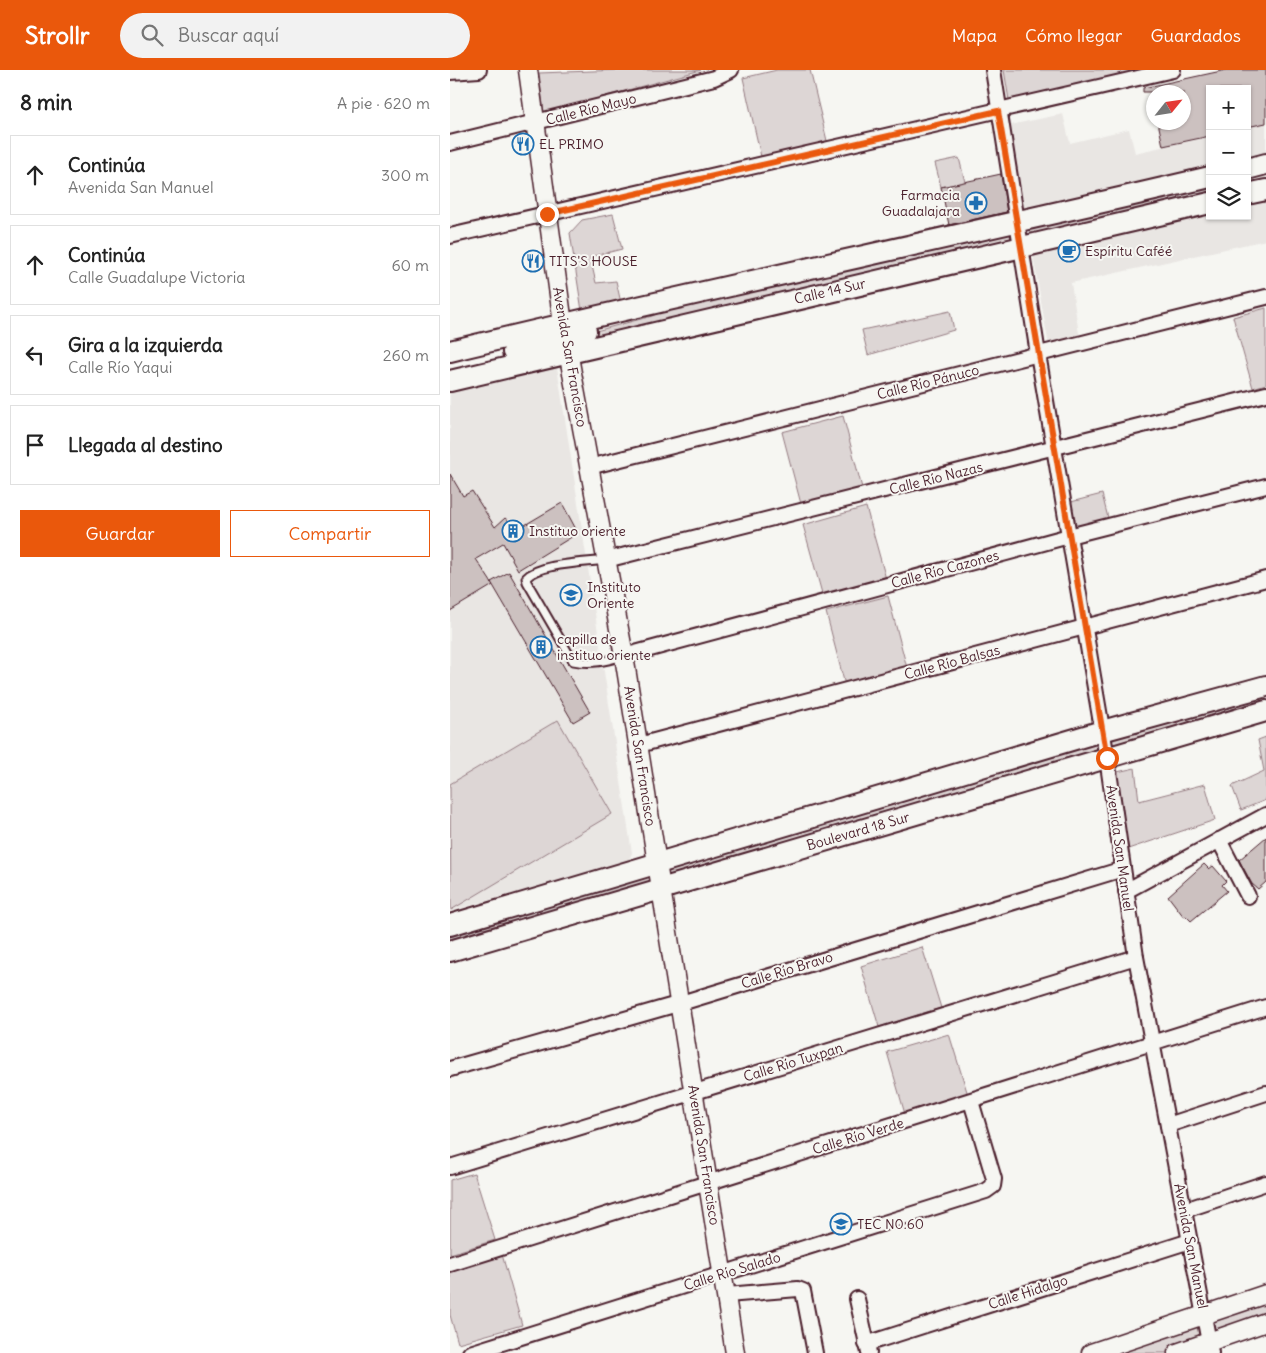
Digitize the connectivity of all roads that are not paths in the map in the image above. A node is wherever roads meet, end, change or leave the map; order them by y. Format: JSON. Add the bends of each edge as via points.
{"nodes":[{"id":1,"x":479,"y":70,"type":"edge"},
{"id":2,"x":528,"y":70,"type":"edge"},
{"id":3,"x":731,"y":70,"type":"edge"},
{"id":4,"x":993,"y":70,"type":"edge"},
{"id":5,"x":1173,"y":70,"type":"edge"},
{"id":6,"x":450,"y":72,"type":"edge"},
{"id":7,"x":998,"y":111,"type":"junction"},
{"id":8,"x":534,"y":124,"type":"junction"},
{"id":9,"x":450,"y":143,"type":"edge"},
{"id":10,"x":1266,"y":164,"type":"edge"},
{"id":11,"x":1251,"y":167,"type":"edge"},
{"id":12,"x":1206,"y":178,"type":"edge"},
{"id":13,"x":1266,"y":190,"type":"edge"},
{"id":14,"x":1251,"y":193,"type":"edge"},
{"id":15,"x":1206,"y":204,"type":"edge"},
{"id":16,"x":547,"y":214,"type":"junction"},
{"id":17,"x":1017,"y":223,"type":"junction"},
{"id":18,"x":450,"y":236,"type":"edge"},
{"id":19,"x":1021,"y":247,"type":"junction"},
{"id":20,"x":1266,"y":297,"type":"edge"},
{"id":21,"x":565,"y":338,"type":"junction"},
{"id":22,"x":450,"y":351,"type":"edge"},
{"id":23,"x":1038,"y":354,"type":"junction"},
{"id":24,"x":454,"y":380,"type":"edge"},
{"id":25,"x":1266,"y":394,"type":"edge"},
{"id":26,"x":1055,"y":448,"type":"junction"},
{"id":27,"x":589,"y":467,"type":"junction"},
{"id":28,"x":1266,"y":486,"type":"edge"},
{"id":29,"x":1069,"y":536,"type":"junction"},
{"id":30,"x":606,"y":560,"type":"junction"},
{"id":31,"x":1266,"y":579,"type":"edge"},
{"id":32,"x":1084,"y":627,"type":"junction"},
{"id":33,"x":624,"y":656,"type":"junction"},
{"id":34,"x":1266,"y":686,"type":"edge"},
{"id":35,"x":1221,"y":699,"type":"junction"},
{"id":36,"x":1266,"y":711,"type":"edge"},
{"id":37,"x":1165,"y":714,"type":"junction"},
{"id":38,"x":1228,"y":723,"type":"junction"},
{"id":39,"x":1102,"y":731,"type":"junction"},
{"id":40,"x":1173,"y":739,"type":"junction"},
{"id":41,"x":639,"y":745,"type":"junction"},
{"id":42,"x":1107,"y":758,"type":"junction"},
{"id":43,"x":1266,"y":815,"type":"edge"},
{"id":44,"x":1219,"y":840,"type":"junction"},
{"id":45,"x":656,"y":864,"type":"junction"},
{"id":46,"x":1123,"y":869,"type":"junction"},
{"id":47,"x":661,"y":889,"type":"junction"},
{"id":48,"x":1126,"y":890,"type":"junction"},
{"id":49,"x":1248,"y":896,"type":"dead end"},
{"id":50,"x":450,"y":925,"type":"edge"},
{"id":51,"x":450,"y":952,"type":"edge"},
{"id":52,"x":1136,"y":957,"type":"junction"},
{"id":53,"x":680,"y":1002,"type":"junction"},
{"id":54,"x":1266,"y":1007,"type":"edge"},
{"id":55,"x":1154,"y":1043,"type":"junction"},
{"id":56,"x":450,"y":1069,"type":"edge"},
{"id":57,"x":694,"y":1093,"type":"junction"},
{"id":58,"x":1266,"y":1094,"type":"edge"},
{"id":59,"x":971,"y":1101,"type":"junction"},
{"id":60,"x":1168,"y":1125,"type":"junction"},
{"id":61,"x":450,"y":1166,"type":"edge"},
{"id":62,"x":708,"y":1183,"type":"junction"},
{"id":63,"x":1266,"y":1183,"type":"edge"},
{"id":64,"x":1185,"y":1210,"type":"junction"},
{"id":65,"x":1190,"y":1242,"type":"junction"},
{"id":66,"x":450,"y":1264,"type":"edge"},
{"id":67,"x":723,"y":1274,"type":"junction"},
{"id":68,"x":1266,"y":1294,"type":"edge"},
{"id":69,"x":727,"y":1295,"type":"junction"},
{"id":70,"x":857,"y":1299,"type":"dead end"},
{"id":71,"x":1204,"y":1314,"type":"junction"},
{"id":72,"x":1266,"y":1322,"type":"edge"},
{"id":73,"x":1211,"y":1347,"type":"edge"},
{"id":74,"x":868,"y":1348,"type":"edge"},
{"id":75,"x":470,"y":1353,"type":"edge"},
{"id":76,"x":735,"y":1353,"type":"edge"},
{"id":77,"x":815,"y":1353,"type":"edge"},
{"id":78,"x":1092,"y":1353,"type":"edge"},
{"id":79,"x":1177,"y":1353,"type":"edge"}],
"edges":[{"from":1,"to":6,"type":"street"},
{"from":2,"to":8,"type":"street","name":"Avenida San Francisco"},
{"from":3,"to":8,"type":"street","name":"Calle Río Mayo","via":[[714,78]]},
{"from":4,"to":7,"type":"street","name":"Avenida San Manuel"},
{"from":5,"to":7,"type":"street"},
{"from":7,"to":16,"type":"street"},
{"from":7,"to":17,"type":"street","name":"Avenida San Manuel"},
{"from":8,"to":9,"type":"street","name":"Calle Río Mayo"},
{"from":8,"to":16,"type":"street","name":"Avenida San Francisco"},
{"from":10,"to":11,"type":"main road"},
{"from":12,"to":17,"type":"main road","name":"Calle 14 Sur"},
{"from":13,"to":14,"type":"main road"},
{"from":15,"to":19,"type":"main road","name":"Calle 14 Sur"},
{"from":16,"to":18,"type":"street"},
{"from":16,"to":21,"type":"street","name":"Avenida San Francisco"},
{"from":17,"to":19,"type":"street","name":"Avenida San Manuel"},
{"from":17,"to":21,"type":"main road","name":"Calle 14 Sur","via":[[673,298]]},
{"from":19,"to":21,"type":"main road","name":"Calle 14 Sur"},
{"from":19,"to":23,"type":"street","name":"Avenida San Manuel"},
{"from":20,"to":23,"type":"street","name":"Calle Río Pánuco"},
{"from":21,"to":22,"type":"main road","name":"Calle 14 Sur"},
{"from":21,"to":24,"type":"main road","name":"Calle 14 Sur"},
{"from":21,"to":27,"type":"street","name":"Avenida San Francisco"},
{"from":23,"to":26,"type":"street","name":"Avenida San Manuel"},
{"from":23,"to":27,"type":"street","name":"Calle Río Pánuco"},
{"from":25,"to":26,"type":"street","name":"Calle Río Nazas"},
{"from":26,"to":29,"type":"street","name":"Avenida San Manuel"},
{"from":26,"to":30,"type":"street","name":"Calle Río Nazas"},
{"from":27,"to":30,"type":"street","name":"Avenida San Francisco"},
{"from":28,"to":29,"type":"street","name":"Calle Río Cazones"},
{"from":29,"to":32,"type":"street","name":"Avenida San Manuel"},
{"from":29,"to":33,"type":"street","name":"Calle Río Cazones"},
{"from":30,"to":33,"type":"street","name":"Avenida San Francisco"},
{"from":30,"to":33,"type":"lane","via":[[531,572],[526,578],[573,661],[585,664]]},
{"from":31,"to":32,"type":"street","name":"Calle Río Balsas"},
{"from":32,"to":39,"type":"street","name":"Avenida San Manuel"},
{"from":32,"to":41,"type":"street","name":"Calle Río Balsas"},
{"from":33,"to":41,"type":"street","name":"Avenida San Francisco"},
{"from":34,"to":35,"type":"main road","name":"Boulevard 18 Sur"},
{"from":35,"to":37,"type":"main road","name":"Boulevard 18 Sur"},
{"from":35,"to":38,"type":"main road"},
{"from":36,"to":38,"type":"main road","name":"Boulevard 18 Sur"},
{"from":37,"to":39,"type":"main road","name":"Boulevard 18 Sur"},
{"from":37,"to":40,"type":"main road"},
{"from":38,"to":40,"type":"main road","name":"Boulevard 18 Sur"},
{"from":39,"to":42,"type":"street","name":"Avenida San Manuel"},
{"from":39,"to":45,"type":"main road","name":"Boulevard 18 Sur"},
{"from":40,"to":42,"type":"main road","name":"Boulevard 18 Sur"},
{"from":41,"to":45,"type":"street","name":"Avenida San Francisco"},
{"from":42,"to":46,"type":"street","name":"Avenida San Manuel"},
{"from":42,"to":47,"type":"main road","name":"Boulevard 18 Sur"},
{"from":43,"to":44,"type":"street"},
{"from":44,"to":48,"type":"street"},
{"from":44,"to":49,"type":"street"},
{"from":45,"to":47,"type":"street","name":"Avenida San Francisco"},
{"from":45,"to":50,"type":"main road","name":"Boulevard 18 Sur"},
{"from":46,"to":48,"type":"street","name":"Avenida San Manuel"},
{"from":46,"to":53,"type":"street","name":"Calle Río Bravo"},
{"from":47,"to":51,"type":"main road","name":"Boulevard 18 Sur"},
{"from":47,"to":53,"type":"street","name":"Avenida San Francisco"},
{"from":48,"to":52,"type":"street","name":"Avenida San Manuel"},
{"from":52,"to":55,"type":"street","name":"Avenida San Manuel"},
{"from":52,"to":57,"type":"street","name":"Calle Río Tuxpan"},
{"from":53,"to":56,"type":"street","name":"Calle Río Bravo"},
{"from":53,"to":57,"type":"street","name":"Avenida San Francisco"},
{"from":54,"to":55,"type":"street","name":"Calle Río Verde"},
{"from":55,"to":59,"type":"street","name":"Calle Río Verde"},
{"from":55,"to":60,"type":"street","name":"Avenida San Manuel"},
{"from":57,"to":61,"type":"street","name":"Calle Río Tuxpan"},
{"from":57,"to":62,"type":"street","name":"Avenida San Francisco"},
{"from":58,"to":60,"type":"street"},
{"from":59,"to":62,"type":"street","name":"Calle Río Verde"},
{"from":59,"to":67,"type":"street","name":"Calle Río Salado","via":[[994,1179],[993,1186],[986,1191]]},
{"from":60,"to":64,"type":"street","name":"Avenida San Manuel"},
{"from":62,"to":66,"type":"street","name":"Calle Río Verde"},
{"from":62,"to":67,"type":"street","name":"Avenida San Francisco"},
{"from":63,"to":64,"type":"street"},
{"from":64,"to":65,"type":"street","name":"Avenida San Manuel"},
{"from":65,"to":71,"type":"street","name":"Avenida San Manuel"},
{"from":65,"to":74,"type":"street","name":"Calle Hidalgo"},
{"from":67,"to":69,"type":"street","name":"Avenida San Francisco"},
{"from":67,"to":75,"type":"street","name":"Calle Río Salado"},
{"from":68,"to":71,"type":"street"},
{"from":69,"to":76,"type":"street","name":"Avenida San Francisco"},
{"from":69,"to":77,"type":"street","via":[[803,1291]]},
{"from":70,"to":74,"type":"street"},
{"from":71,"to":73,"type":"street","name":"Avenida San Manuel"},
{"from":71,"to":78,"type":"street"},
{"from":72,"to":73,"type":"street"},
{"from":73,"to":79,"type":"street"}]}
